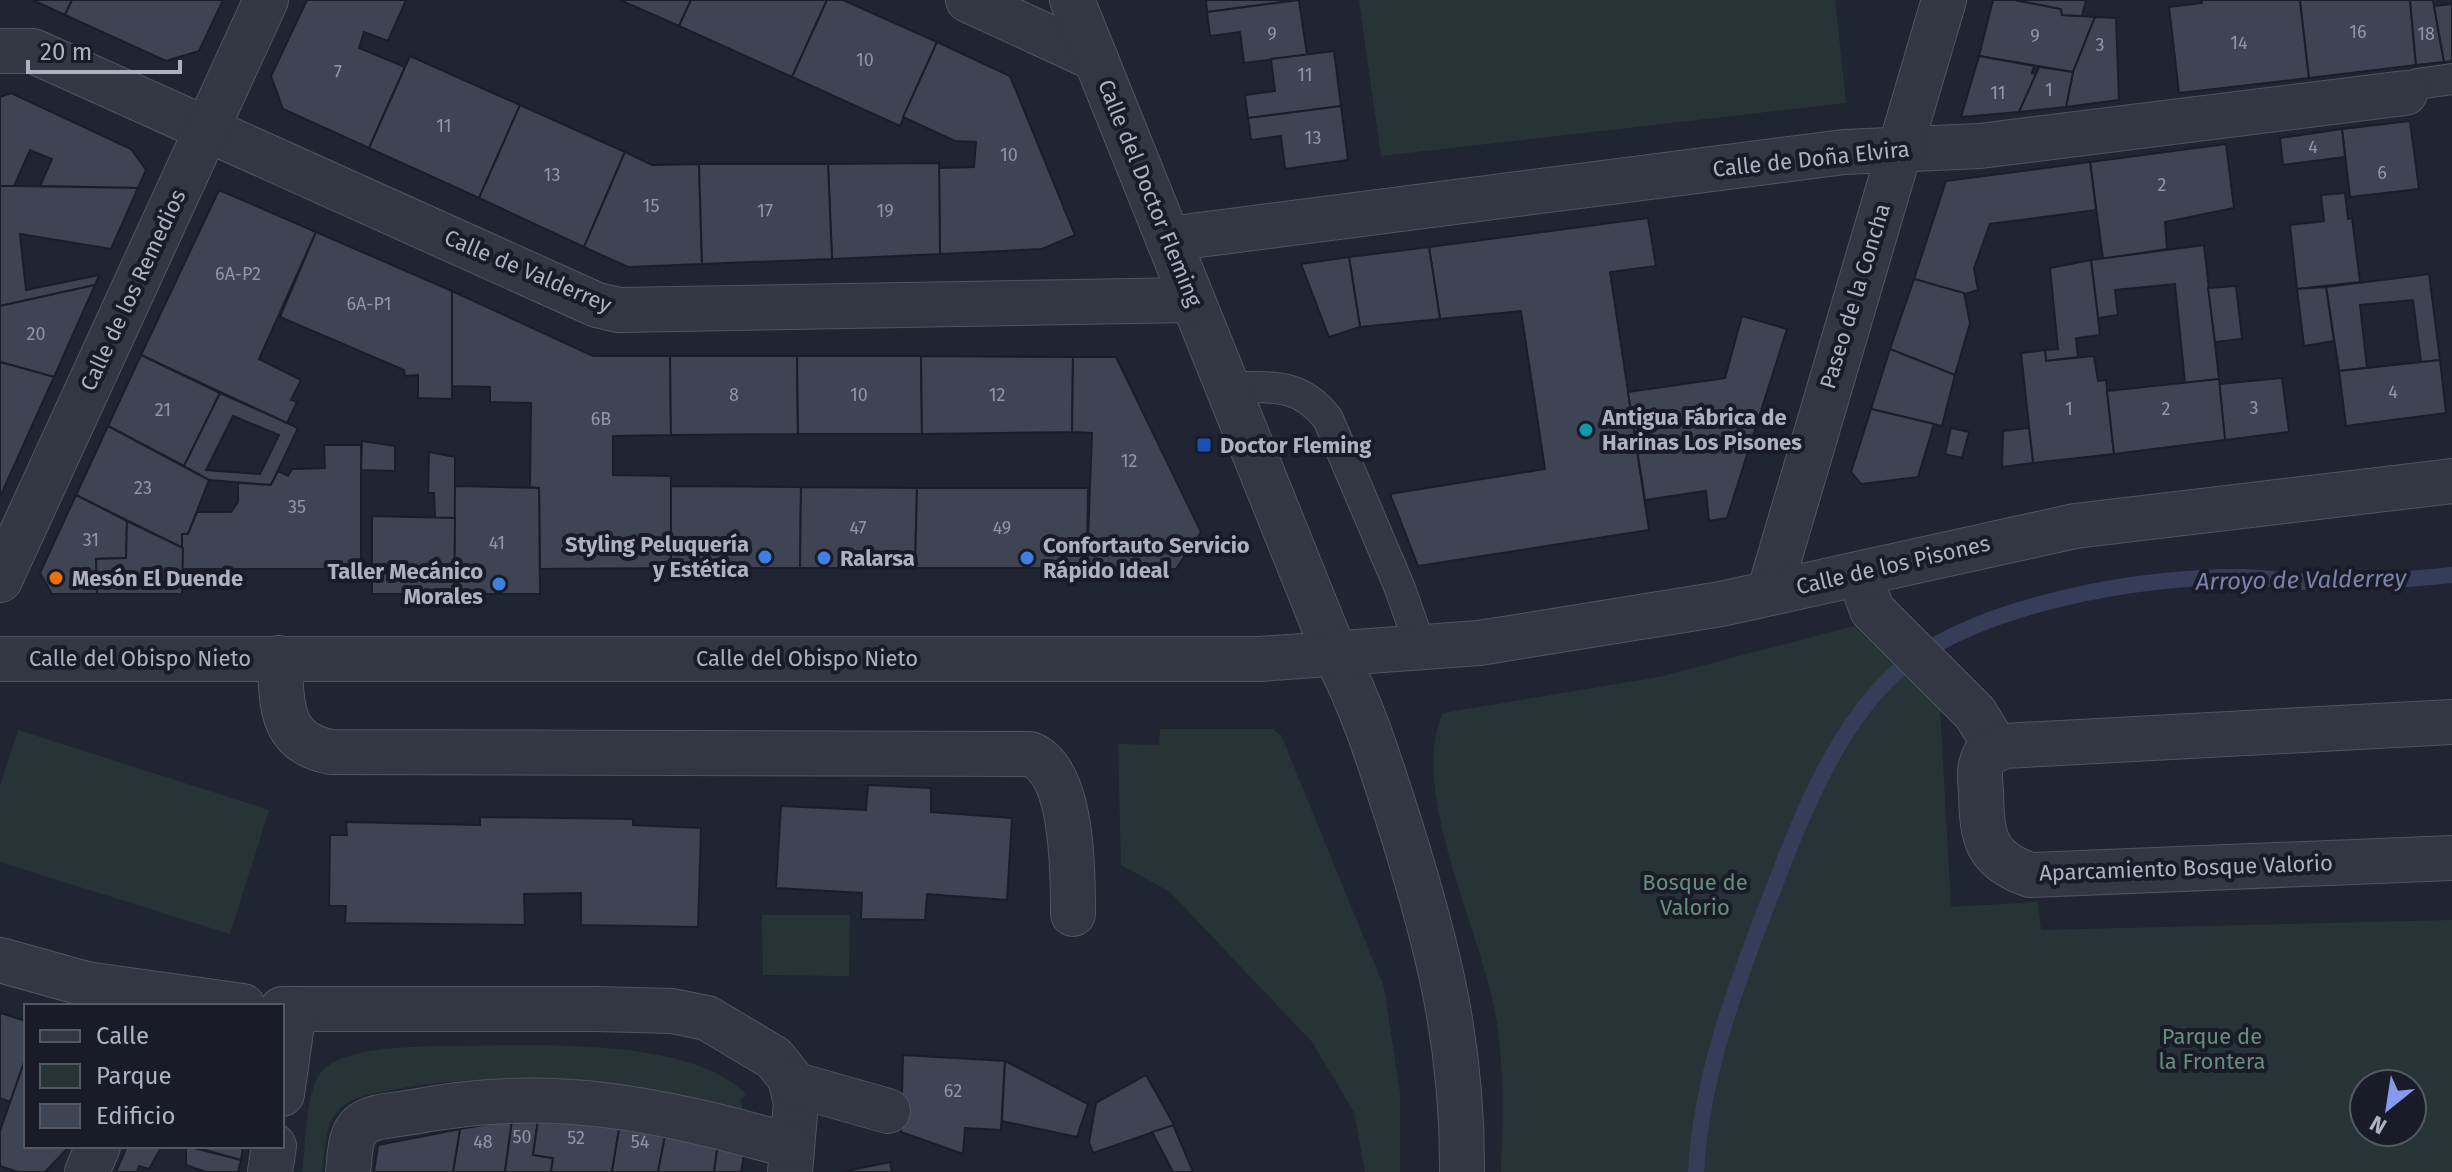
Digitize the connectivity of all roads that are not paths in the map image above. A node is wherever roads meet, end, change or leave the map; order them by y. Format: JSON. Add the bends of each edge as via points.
{"nodes":[{"id":1,"x":266,"y":0,"type":"edge"},
{"id":2,"x":968,"y":0,"type":"edge"},
{"id":3,"x":1072,"y":0,"type":"edge"},
{"id":4,"x":1944,"y":0,"type":"edge"},
{"id":5,"x":0,"y":51,"type":"edge"},
{"id":6,"x":1096,"y":59,"type":"junction"},
{"id":7,"x":2452,"y":79,"type":"edge"},
{"id":8,"x":2405,"y":93,"type":"joint"},
{"id":9,"x":207,"y":129,"type":"junction"},
{"id":10,"x":1899,"y":148,"type":"junction"},
{"id":11,"x":1168,"y":239,"type":"junction"},
{"id":12,"x":1192,"y":300,"type":"junction"},
{"id":13,"x":1227,"y":387,"type":"junction"},
{"id":14,"x":2452,"y":481,"type":"edge"},
{"id":15,"x":1859,"y":574,"type":"junction"},
{"id":16,"x":0,"y":580,"type":"edge"},
{"id":17,"x":1769,"y":593,"type":"junction"},
{"id":18,"x":1421,"y":648,"type":"junction"},
{"id":19,"x":1335,"y":654,"type":"junction"},
{"id":20,"x":279,"y":658,"type":"junction"},
{"id":21,"x":0,"y":659,"type":"edge"},
{"id":22,"x":2452,"y":722,"type":"edge"},
{"id":23,"x":1996,"y":747,"type":"junction"},
{"id":24,"x":2452,"y":858,"type":"edge"},
{"id":25,"x":1073,"y":914,"type":"dead end"},
{"id":26,"x":0,"y":960,"type":"edge"},
{"id":27,"x":154,"y":1001,"type":"edge"},
{"id":28,"x":207,"y":1004,"type":"edge"},
{"id":29,"x":288,"y":1010,"type":"edge"},
{"id":30,"x":284,"y":1066,"type":"edge"},
{"id":31,"x":793,"y":1084,"type":"junction"},
{"id":32,"x":888,"y":1111,"type":"dead end"},
{"id":33,"x":97,"y":1148,"type":"edge"},
{"id":34,"x":274,"y":1148,"type":"edge"},
{"id":35,"x":790,"y":1159,"type":"edge"},
{"id":36,"x":87,"y":1172,"type":"edge"},
{"id":37,"x":270,"y":1172,"type":"edge"},
{"id":38,"x":348,"y":1172,"type":"edge"},
{"id":39,"x":1462,"y":1172,"type":"edge"}],
"edges":[{"from":1,"to":9,"type":"street","name":"Calle de los Remedios"},
{"from":2,"to":6,"type":"street"},
{"from":3,"to":6,"type":"street","name":"Calle del Doctor Fleming"},
{"from":4,"to":10,"type":"street","name":"Paseo de la Concha"},
{"from":5,"to":9,"type":"street","name":"Calle de Valderrey","via":[[33,51]]},
{"from":6,"to":11,"type":"street","name":"Calle del Doctor Fleming"},
{"from":7,"to":8,"type":"lane","name":"Calle de Doña Elvira","via":[[2417,84]]},
{"from":8,"to":10,"type":"street","name":"Calle de Doña Elvira","via":[[1980,146]]},
{"from":9,"to":12,"type":"street","name":"Calle de Valderrey","via":[[597,305],[619,310]]},
{"from":9,"to":16,"type":"street","name":"Calle de los Remedios"},
{"from":10,"to":11,"type":"street","name":"Calle de Doña Elvira"},
{"from":10,"to":17,"type":"street","name":"Paseo de la Concha"},
{"from":11,"to":12,"type":"street","name":"Calle del Doctor Fleming"},
{"from":12,"to":13,"type":"street","name":"Calle del Doctor Fleming"},
{"from":13,"to":18,"type":"lane","via":[[1288,389],[1315,403],[1340,447]]},
{"from":13,"to":19,"type":"street","name":"Calle del Doctor Fleming"},
{"from":14,"to":15,"type":"street","name":"Calle de los Pisones","via":[[2112,520]]},
{"from":15,"to":17,"type":"street","name":"Calle de los Pisones"},
{"from":15,"to":23,"type":"street","via":[[1878,617],[1975,713]]},
{"from":17,"to":18,"type":"street","name":"Calle de los Pisones","via":[[1498,640]]},
{"from":18,"to":19,"type":"street","name":"Calle de los Pisones"},
{"from":19,"to":20,"type":"street","name":"Calle del Obispo Nieto","via":[[1260,659]]},
{"from":19,"to":39,"type":"street","name":"Calle del Doctor Fleming","via":[[1367,722],[1439,955],[1455,1036]]},
{"from":20,"to":21,"type":"street","name":"Calle del Obispo Nieto"},
{"from":20,"to":25,"type":"street","name":"Calle del Obispo Nieto","via":[[290,729],[306,745],[331,752],[1030,754],[1047,764],[1071,833]]},
{"from":22,"to":23,"type":"street"},
{"from":23,"to":24,"type":"street","name":"Aparcamiento Bosque Valorio","via":[[1980,768],[1982,829],[1998,858],[2030,875]]},
{"from":26,"to":27,"type":"street"},
{"from":27,"to":28,"type":"street"},
{"from":29,"to":30,"type":"street"},
{"from":29,"to":31,"type":"street","via":[[689,1013],[749,1040],[774,1058]]},
{"from":31,"to":32,"type":"street"},
{"from":31,"to":35,"type":"street"},
{"from":33,"to":36,"type":"street"},
{"from":34,"to":37,"type":"street"},
{"from":35,"to":38,"type":"street","via":[[626,1105],[561,1100],[458,1105],[361,1125],[354,1135]]}]}
